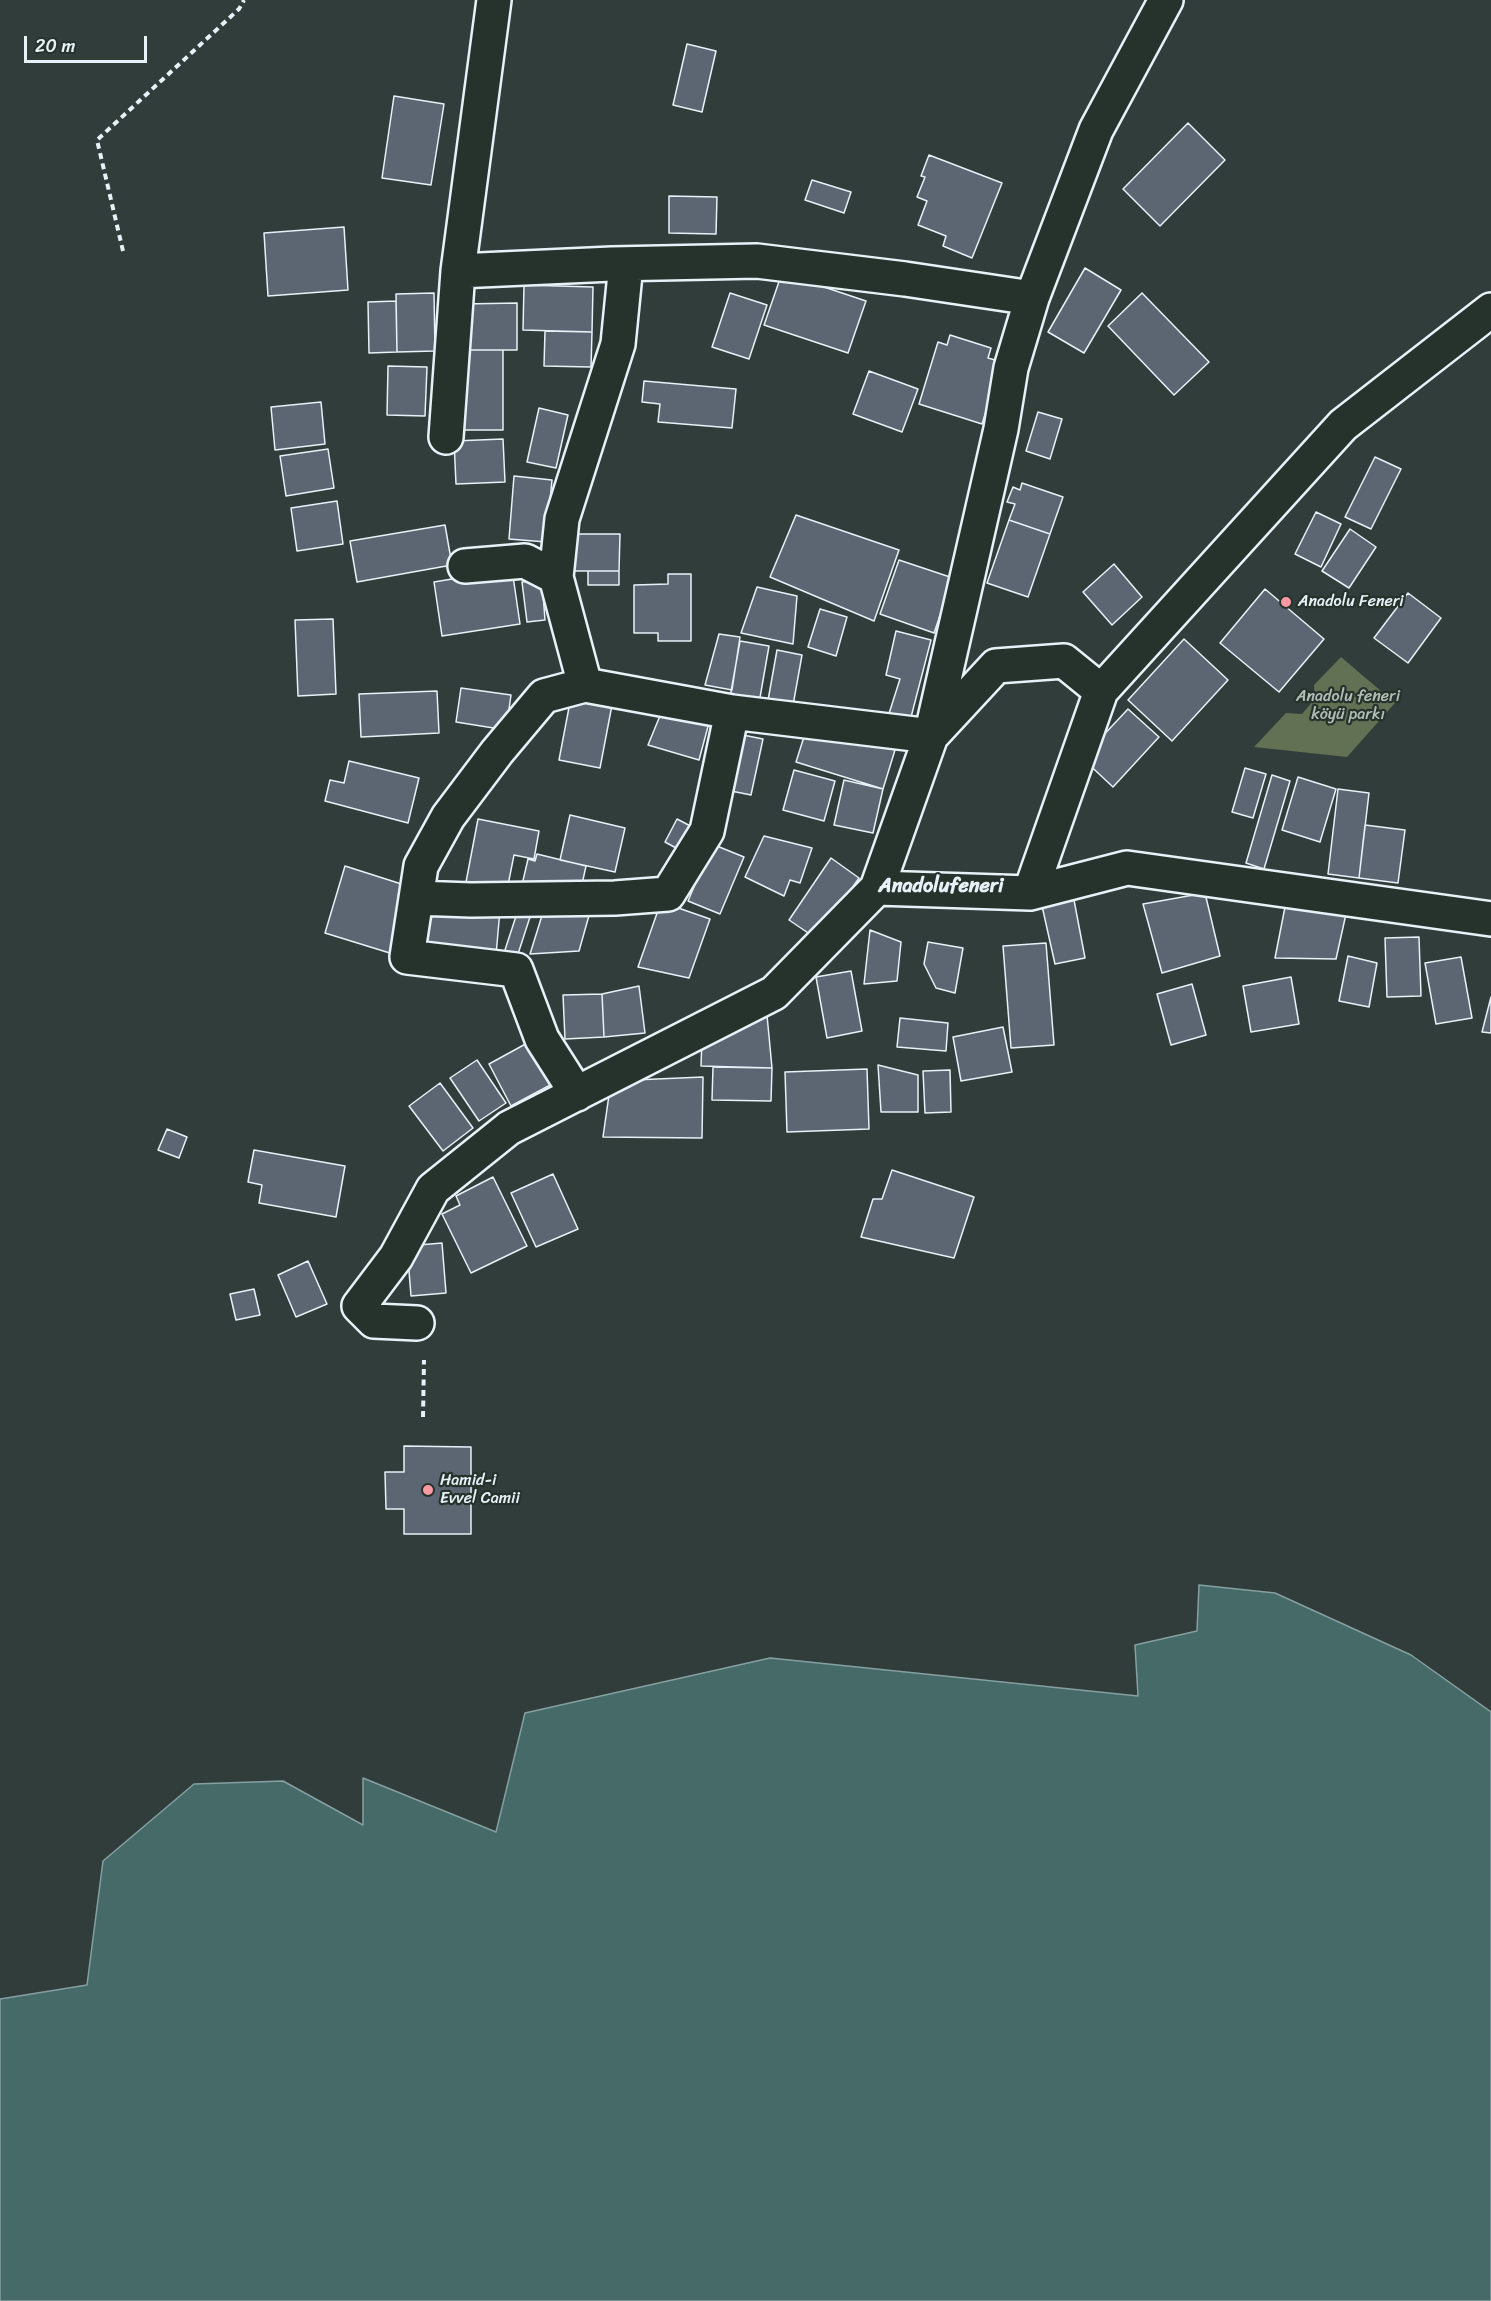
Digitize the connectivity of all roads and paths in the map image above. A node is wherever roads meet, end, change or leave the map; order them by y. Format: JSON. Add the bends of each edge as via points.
{"nodes":[{"id":1,"x":244,"y":0,"type":"edge"},
{"id":2,"x":494,"y":0,"type":"edge"},
{"id":3,"x":1166,"y":0,"type":"edge"},
{"id":4,"x":123,"y":251,"type":"dead end"},
{"id":5,"x":626,"y":264,"type":"junction"},
{"id":6,"x":458,"y":271,"type":"junction"},
{"id":7,"x":1032,"y":297,"type":"junction"},
{"id":8,"x":1491,"y":310,"type":"edge"},
{"id":9,"x":446,"y":437,"type":"dead end"},
{"id":10,"x":465,"y":566,"type":"dead end"},
{"id":11,"x":556,"y":577,"type":"junction"},
{"id":12,"x":585,"y":685,"type":"junction"},
{"id":13,"x":1101,"y":691,"type":"junction"},
{"id":14,"x":732,"y":712,"type":"junction"},
{"id":15,"x":931,"y":736,"type":"junction"},
{"id":16,"x":877,"y":888,"type":"junction"},
{"id":17,"x":1030,"y":893,"type":"junction"},
{"id":18,"x":416,"y":898,"type":"junction"},
{"id":19,"x":1491,"y":919,"type":"edge"},
{"id":20,"x":578,"y":1094,"type":"junction"},
{"id":21,"x":417,"y":1323,"type":"joint"},
{"id":22,"x":423,"y":1417,"type":"dead end"}],
"edges":[{"from":1,"to":4,"type":"path","via":[[239,9],[97,140]]},
{"from":2,"to":6,"type":"street"},
{"from":3,"to":7,"type":"street","via":[[1096,130]]},
{"from":5,"to":6,"type":"street"},
{"from":5,"to":7,"type":"street","via":[[757,261]]},
{"from":5,"to":11,"type":"street","via":[[618,344],[562,519]]},
{"from":6,"to":9,"type":"street"},
{"from":7,"to":15,"type":"street","via":[[1011,368],[999,441]]},
{"from":8,"to":13,"type":"street","via":[[1343,425]]},
{"from":10,"to":11,"type":"street","via":[[525,561]]},
{"from":11,"to":12,"type":"street"},
{"from":12,"to":14,"type":"street"},
{"from":12,"to":18,"type":"street","via":[[544,696],[497,752],[448,817],[421,867]]},
{"from":13,"to":15,"type":"street","via":[[1064,661],[996,666]]},
{"from":13,"to":17,"type":"street"},
{"from":14,"to":15,"type":"street"},
{"from":14,"to":18,"type":"street","via":[[707,831],[668,894],[615,898]]},
{"from":15,"to":16,"type":"street"},
{"from":16,"to":17,"type":"street"},
{"from":16,"to":20,"type":"street","via":[[774,993]]},
{"from":17,"to":19,"type":"street","via":[[1126,868]]},
{"from":18,"to":20,"type":"street","via":[[407,957],[516,970],[542,1039]]},
{"from":20,"to":21,"type":"street","via":[[509,1128],[433,1190],[396,1257],[359,1305],[374,1321]]},
{"from":21,"to":22,"type":"path","via":[[424,1324]]}]}
